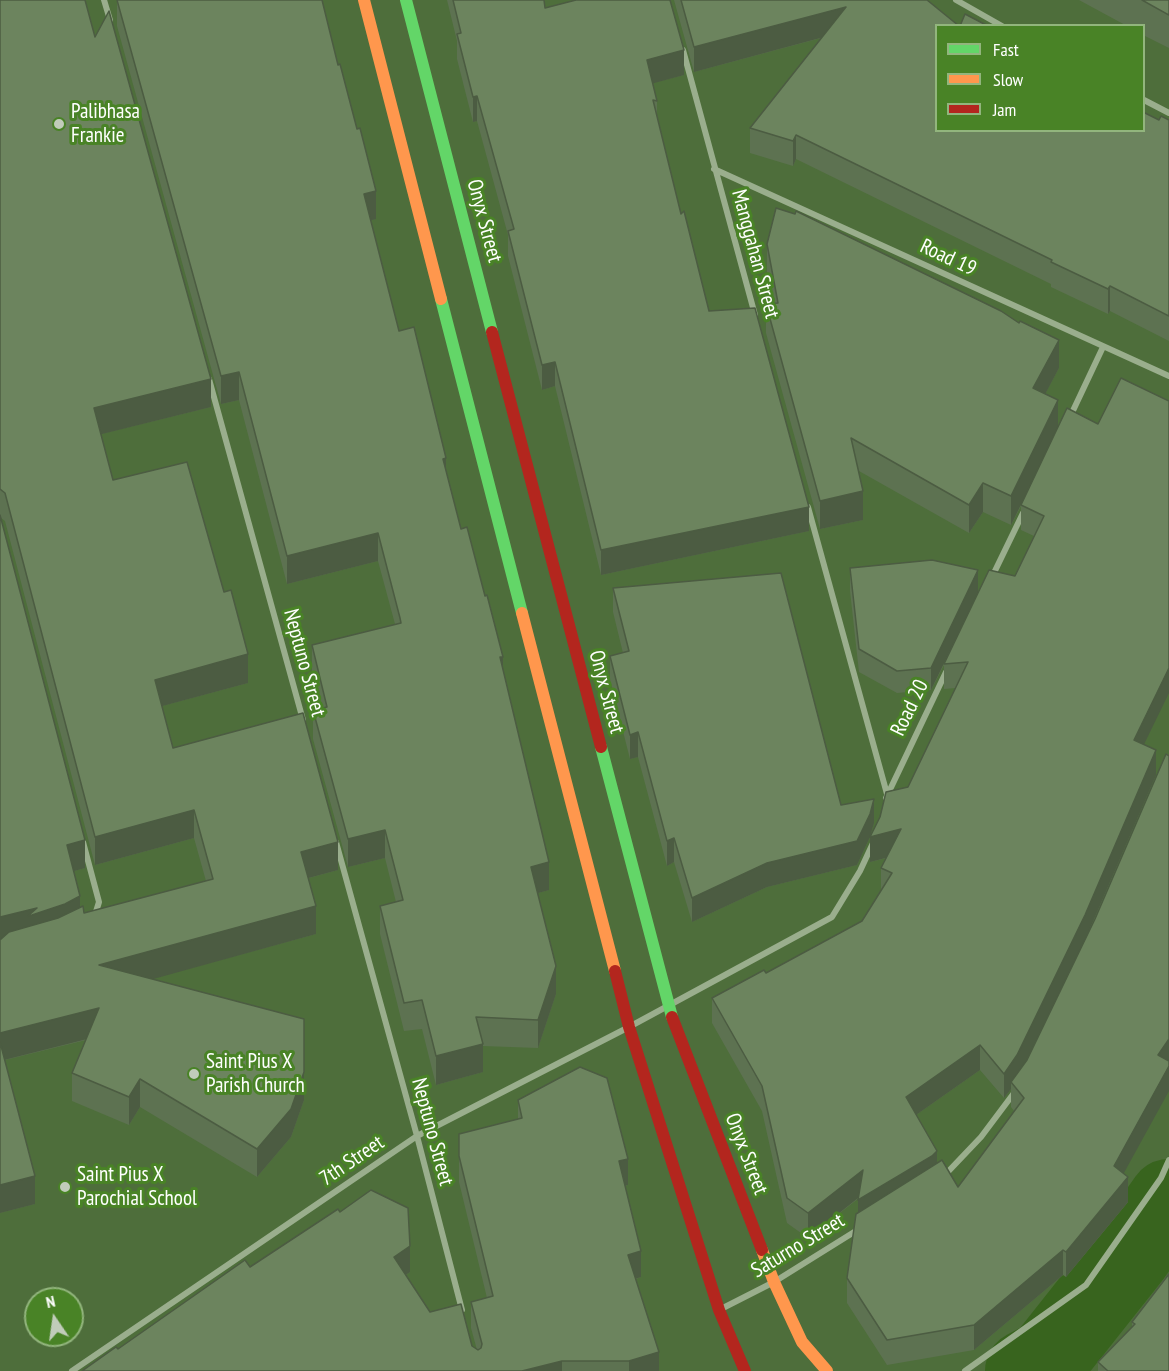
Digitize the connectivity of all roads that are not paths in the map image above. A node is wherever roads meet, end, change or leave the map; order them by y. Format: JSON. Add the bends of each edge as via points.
{"nodes":[{"id":1,"x":104,"y":0,"type":"edge"},
{"id":2,"x":364,"y":0,"type":"edge"},
{"id":3,"x":406,"y":0,"type":"edge"},
{"id":4,"x":956,"y":0,"type":"edge"},
{"id":5,"x":111,"y":23,"type":"edge"},
{"id":6,"x":998,"y":24,"type":"edge"},
{"id":7,"x":681,"y":45,"type":"edge"},
{"id":8,"x":1145,"y":101,"type":"edge"},
{"id":9,"x":1169,"y":113,"type":"edge"},
{"id":10,"x":714,"y":169,"type":"junction"},
{"id":11,"x":758,"y":328,"type":"edge"},
{"id":12,"x":1104,"y":347,"type":"junction"},
{"id":13,"x":206,"y":369,"type":"edge"},
{"id":14,"x":1169,"y":376,"type":"edge"},
{"id":15,"x":1067,"y":422,"type":"edge"},
{"id":16,"x":805,"y":499,"type":"edge"},
{"id":17,"x":1026,"y":507,"type":"edge"},
{"id":18,"x":990,"y":581,"type":"edge"},
{"id":19,"x":949,"y":667,"type":"edge"},
{"id":20,"x":304,"y":726,"type":"edge"},
{"id":21,"x":887,"y":794,"type":"junction"},
{"id":22,"x":884,"y":806,"type":"edge"},
{"id":23,"x":333,"y":830,"type":"edge"},
{"id":24,"x":81,"y":833,"type":"edge"},
{"id":25,"x":874,"y":840,"type":"edge"},
{"id":26,"x":92,"y":920,"type":"edge"},
{"id":27,"x":668,"y":1006,"type":"junction"},
{"id":28,"x":629,"y":1027,"type":"junction"},
{"id":29,"x":1022,"y":1083,"type":"edge"},
{"id":30,"x":417,"y":1136,"type":"junction"},
{"id":31,"x":1169,"y":1160,"type":"edge"},
{"id":32,"x":935,"y":1185,"type":"edge"},
{"id":33,"x":866,"y":1225,"type":"edge"},
{"id":34,"x":774,"y":1282,"type":"junction"},
{"id":35,"x":719,"y":1310,"type":"junction"},
{"id":36,"x":465,"y":1321,"type":"edge"},
{"id":37,"x":72,"y":1371,"type":"edge"},
{"id":38,"x":745,"y":1371,"type":"edge"},
{"id":39,"x":827,"y":1371,"type":"edge"},
{"id":40,"x":965,"y":1371,"type":"edge"}],
"edges":[{"from":1,"to":5,"type":"street"},
{"from":2,"to":28,"type":"main road"},
{"from":3,"to":27,"type":"main road","name":"Onyx Street"},
{"from":4,"to":6,"type":"street"},
{"from":7,"to":10,"type":"street","name":"Manggahan Street"},
{"from":8,"to":9,"type":"street"},
{"from":10,"to":11,"type":"street","name":"Manggahan Street"},
{"from":10,"to":12,"type":"street","name":"Road 19"},
{"from":12,"to":14,"type":"street","name":"Road 19"},
{"from":12,"to":15,"type":"street"},
{"from":13,"to":20,"type":"street","name":"Neptuno Street"},
{"from":16,"to":21,"type":"street"},
{"from":17,"to":18,"type":"street"},
{"from":19,"to":21,"type":"street","name":"Road 20"},
{"from":21,"to":22,"type":"street","name":"Road 20"},
{"from":23,"to":30,"type":"street","name":"Neptuno Street"},
{"from":24,"to":26,"type":"street","via":[[99,902]]},
{"from":25,"to":27,"type":"street","via":[[832,917]]},
{"from":27,"to":28,"type":"street","name":"7th Street"},
{"from":27,"to":34,"type":"main road","name":"Onyx Street"},
{"from":28,"to":30,"type":"street","name":"7th Street"},
{"from":28,"to":35,"type":"main road"},
{"from":29,"to":32,"type":"street","via":[[981,1137]]},
{"from":30,"to":36,"type":"street","name":"Neptuno Street"},
{"from":30,"to":37,"type":"street","name":"7th Street"},
{"from":31,"to":40,"type":"street","via":[[1161,1178],[1086,1285]]},
{"from":33,"to":34,"type":"street","name":"Saturno Street"},
{"from":34,"to":35,"type":"street","name":"Saturno Street"},
{"from":34,"to":39,"type":"main road","name":"Onyx Street","via":[[802,1342]]},
{"from":35,"to":38,"type":"main road"}]}
